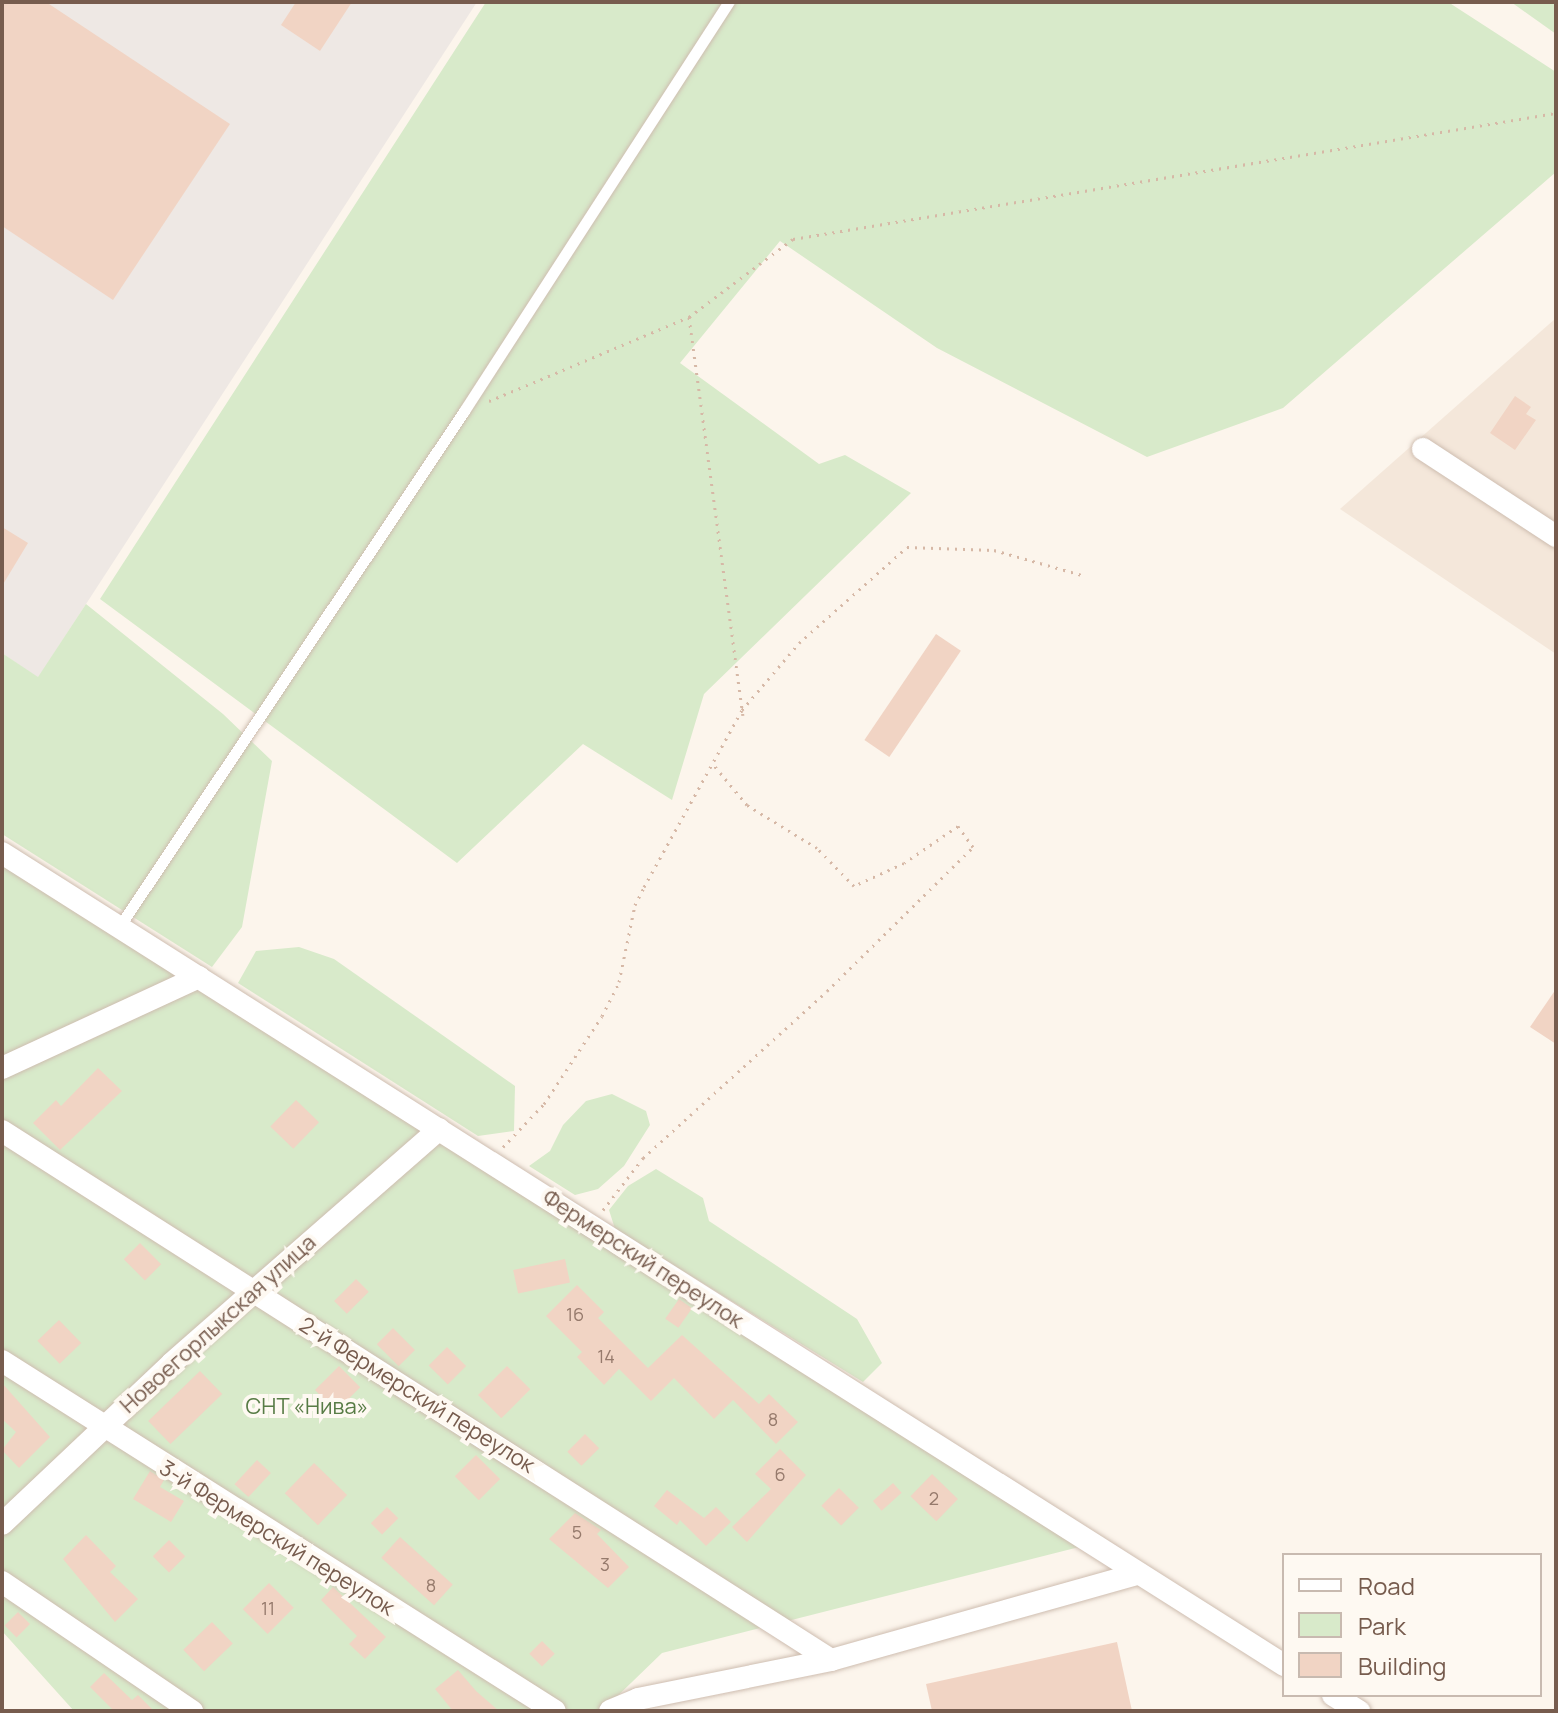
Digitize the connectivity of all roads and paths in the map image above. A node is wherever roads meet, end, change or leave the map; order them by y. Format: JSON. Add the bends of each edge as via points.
{"nodes":[{"id":1,"x":729,"y":2,"type":"edge"},
{"id":2,"x":1556,"y":113,"type":"edge"},
{"id":3,"x":689,"y":317,"type":"junction"},
{"id":4,"x":464,"y":411,"type":"junction"},
{"id":5,"x":1423,"y":449,"type":"dead end"},
{"id":6,"x":1556,"y":536,"type":"edge"},
{"id":7,"x":1085,"y":576,"type":"dead end"},
{"id":8,"x":742,"y":712,"type":"junction"},
{"id":9,"x":713,"y":764,"type":"junction"},
{"id":10,"x":2,"y":853,"type":"edge"},
{"id":11,"x":119,"y":927,"type":"junction"},
{"id":12,"x":199,"y":977,"type":"junction"},
{"id":13,"x":2,"y":1068,"type":"edge"},
{"id":14,"x":439,"y":1129,"type":"junction"},
{"id":15,"x":2,"y":1131,"type":"edge"},
{"id":16,"x":489,"y":1161,"type":"junction"},
{"id":17,"x":590,"y":1226,"type":"junction"},
{"id":18,"x":252,"y":1293,"type":"junction"},
{"id":19,"x":2,"y":1361,"type":"edge"},
{"id":20,"x":103,"y":1429,"type":"junction"},
{"id":21,"x":2,"y":1524,"type":"edge"},
{"id":22,"x":1136,"y":1574,"type":"junction"},
{"id":23,"x":2,"y":1582,"type":"edge"},
{"id":24,"x":831,"y":1660,"type":"junction"},
{"id":25,"x":1282,"y":1664,"type":"edge"},
{"id":26,"x":1336,"y":1697,"type":"edge"},
{"id":27,"x":192,"y":1711,"type":"edge"},
{"id":28,"x":555,"y":1711,"type":"edge"},
{"id":29,"x":610,"y":1711,"type":"edge"},
{"id":30,"x":1359,"y":1711,"type":"edge"}],
"edges":[{"from":1,"to":4,"type":"lane"},
{"from":2,"to":3,"type":"path","via":[[793,239]]},
{"from":3,"to":4,"type":"path"},
{"from":3,"to":8,"type":"path"},
{"from":4,"to":11,"type":"lane"},
{"from":5,"to":6,"type":"street"},
{"from":7,"to":8,"type":"path","via":[[994,550],[907,547],[789,652]]},
{"from":8,"to":9,"type":"path"},
{"from":9,"to":16,"type":"path","via":[[635,905],[611,1000],[544,1104]]},
{"from":9,"to":17,"type":"path","via":[[747,805],[817,848],[854,886],[904,863],[958,826],[973,847],[827,991],[643,1158]]},
{"from":10,"to":11,"type":"street","name":"Фермерский переулок"},
{"from":11,"to":12,"type":"street","name":"Фермерский переулок"},
{"from":12,"to":13,"type":"street"},
{"from":12,"to":14,"type":"street","name":"Фермерский переулок"},
{"from":14,"to":16,"type":"street","name":"Фермерский переулок"},
{"from":14,"to":18,"type":"street","name":"Новоегорлыкская улица"},
{"from":15,"to":18,"type":"street","name":"2-й Фермерский переулок"},
{"from":16,"to":17,"type":"street","name":"Фермерский переулок"},
{"from":17,"to":22,"type":"street","name":"Фермерский переулок"},
{"from":18,"to":20,"type":"street","name":"Новоегорлыкская улица"},
{"from":18,"to":24,"type":"street","name":"2-й Фермерский переулок"},
{"from":19,"to":20,"type":"street","name":"3-й Фермерский переулок"},
{"from":20,"to":21,"type":"street","name":"Новоегорлыкская улица"},
{"from":20,"to":28,"type":"street","name":"3-й Фермерский переулок"},
{"from":22,"to":24,"type":"street"},
{"from":22,"to":25,"type":"street","name":"Фермерский переулок"},
{"from":23,"to":27,"type":"street"},
{"from":24,"to":29,"type":"street","via":[[638,1699]]},
{"from":26,"to":30,"type":"street"}]}
